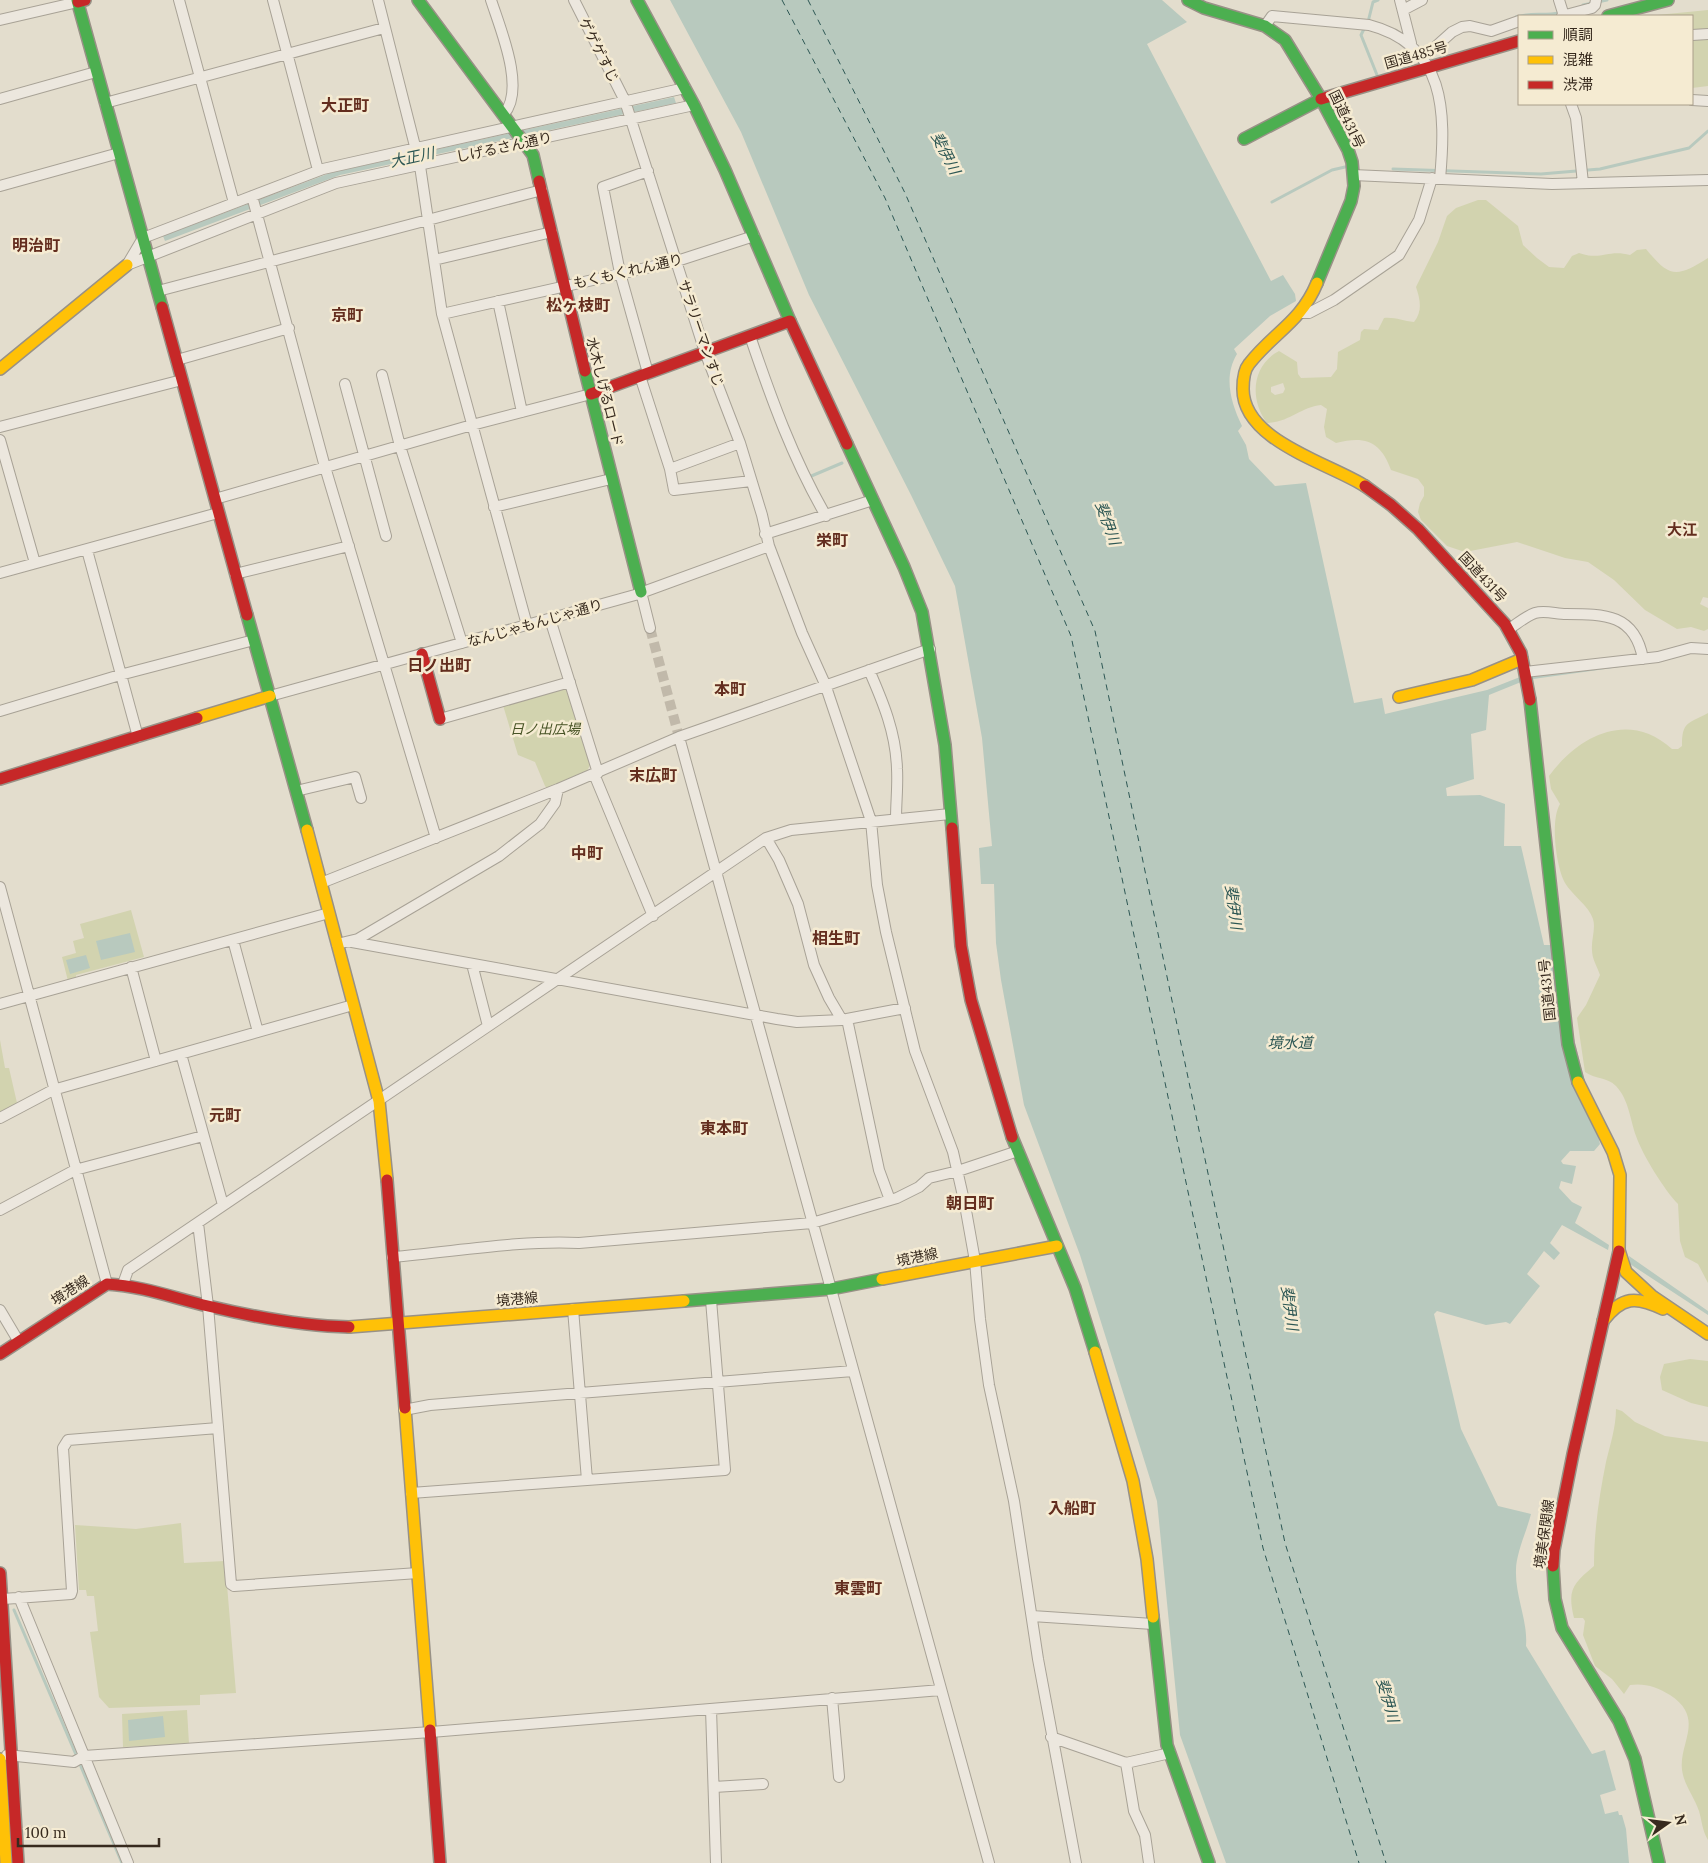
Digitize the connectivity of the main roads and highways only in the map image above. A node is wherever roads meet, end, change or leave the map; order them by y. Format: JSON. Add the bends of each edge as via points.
{"nodes":[{"id":1,"x":418,"y":0,"type":"edge"},
{"id":2,"x":637,"y":0,"type":"edge"},
{"id":3,"x":1188,"y":0,"type":"edge"},
{"id":4,"x":1668,"y":0,"type":"edge"},
{"id":5,"x":80,"y":1,"type":"edge"},
{"id":6,"x":1612,"y":15,"type":"edge"},
{"id":7,"x":1518,"y":41,"type":"edge"},
{"id":8,"x":1321,"y":99,"type":"junction"},
{"id":9,"x":1244,"y":140,"type":"dead end"},
{"id":10,"x":127,"y":265,"type":"road end"},
{"id":11,"x":790,"y":322,"type":"junction"},
{"id":12,"x":0,"y":369,"type":"edge"},
{"id":13,"x":590,"y":394,"type":"junction"},
{"id":14,"x":641,"y":592,"type":"road end"},
{"id":15,"x":422,"y":654,"type":"road end"},
{"id":16,"x":1522,"y":659,"type":"junction"},
{"id":17,"x":270,"y":696,"type":"junction"},
{"id":18,"x":1399,"y":697,"type":"dead end"},
{"id":19,"x":440,"y":718,"type":"road end"},
{"id":20,"x":0,"y":779,"type":"edge"},
{"id":21,"x":1057,"y":1246,"type":"junction"},
{"id":22,"x":1619,"y":1251,"type":"junction"},
{"id":23,"x":1634,"y":1280,"type":"junction"},
{"id":24,"x":1609,"y":1291,"type":"junction"},
{"id":25,"x":397,"y":1324,"type":"junction"},
{"id":26,"x":1601,"y":1325,"type":"junction"},
{"id":27,"x":1707,"y":1334,"type":"edge"},
{"id":28,"x":0,"y":1354,"type":"edge"},
{"id":29,"x":0,"y":1573,"type":"edge"},
{"id":30,"x":6,"y":1755,"type":"edge"},
{"id":31,"x":0,"y":1759,"type":"edge"},
{"id":32,"x":6,"y":1863,"type":"edge"},
{"id":33,"x":18,"y":1863,"type":"edge"},
{"id":34,"x":440,"y":1863,"type":"edge"},
{"id":35,"x":1209,"y":1863,"type":"edge"},
{"id":36,"x":1659,"y":1863,"type":"edge"}],
"edges":[{"from":1,"to":13,"type":"main road","name":"水木しげるロード","via":[[533,155]]},
{"from":2,"to":11,"type":"main road","via":[[694,105]]},
{"from":3,"to":8,"type":"main road","name":"国道431号","via":[[1265,26],[1285,40]]},
{"from":4,"to":6,"type":"main road"},
{"from":5,"to":17,"type":"main road","via":[[96,72]]},
{"from":7,"to":8,"type":"main road","name":"国道485号","via":[[1424,59]]},
{"from":8,"to":9,"type":"main road","name":"国道485号"},
{"from":8,"to":16,"type":"main road","name":"国道431号","via":[[1348,150],[1353,175],[1351,201],[1311,298],[1301,314],[1248,365],[1243,375],[1244,401],[1250,416],[1260,427],[1361,483],[1409,518],[1509,629]]},
{"from":10,"to":12,"type":"main road"},
{"from":11,"to":13,"type":"main road"},
{"from":11,"to":21,"type":"main road","via":[[922,612],[945,744],[953,871],[964,965],[980,1036],[1018,1151]]},
{"from":13,"to":14,"type":"main road","name":"水木しげるロード"},
{"from":15,"to":19,"type":"main road"},
{"from":16,"to":18,"type":"main road","via":[[1472,680]]},
{"from":16,"to":22,"type":"main road","name":"国道431号","via":[[1568,1044],[1579,1087],[1620,1174]]},
{"from":17,"to":20,"type":"main road"},
{"from":17,"to":25,"type":"main road","via":[[379,1100]]},
{"from":21,"to":25,"type":"main road","name":"境港線","via":[[831,1289]]},
{"from":21,"to":35,"type":"main road","via":[[1087,1325],[1133,1481],[1144,1539],[1163,1720],[1170,1753]]},
{"from":22,"to":23,"type":"main road","name":"国道431号","via":[[1626,1272]]},
{"from":22,"to":24,"type":"main road","name":"境美保関線"},
{"from":23,"to":24,"type":"main road"},
{"from":23,"to":27,"type":"main road","name":"国道431号"},
{"from":24,"to":26,"type":"main road","name":"境美保関線"},
{"from":25,"to":28,"type":"main road","name":"境港線","via":[[336,1328],[208,1306],[123,1284],[107,1284]]},
{"from":25,"to":34,"type":"main road"},
{"from":26,"to":27,"type":"main road","via":[[1620,1304],[1640,1299]]},
{"from":26,"to":36,"type":"main road","name":"境美保関線","via":[[1554,1550],[1555,1599],[1562,1628],[1628,1739],[1642,1784]]},
{"from":29,"to":30,"type":"main road"},
{"from":30,"to":33,"type":"main road"},
{"from":31,"to":32,"type":"main road"}]}
